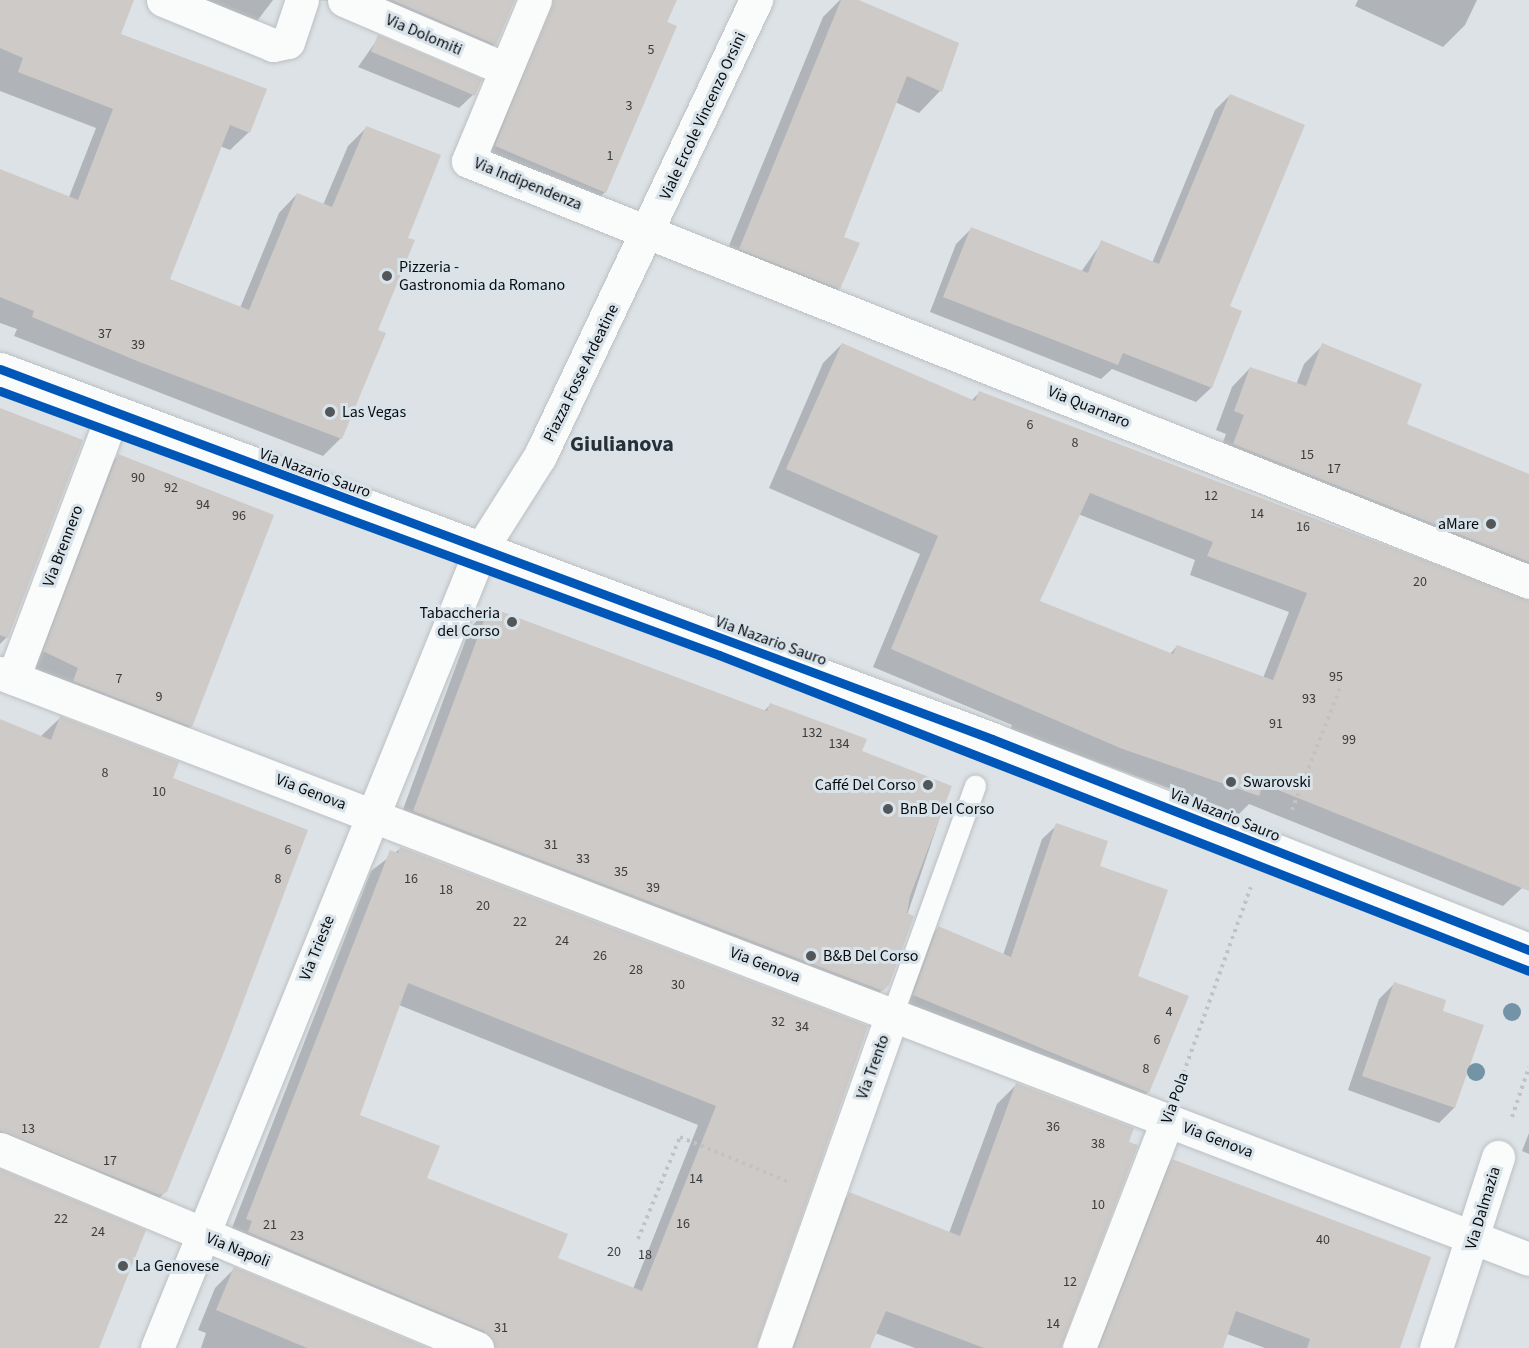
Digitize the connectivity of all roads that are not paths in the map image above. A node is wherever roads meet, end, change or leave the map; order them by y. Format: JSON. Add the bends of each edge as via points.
{"nodes":[{"id":1,"x":163,"y":0,"type":"edge"},
{"id":2,"x":302,"y":0,"type":"edge"},
{"id":3,"x":344,"y":0,"type":"edge"},
{"id":4,"x":535,"y":0,"type":"edge"},
{"id":5,"x":756,"y":0,"type":"edge"},
{"id":6,"x":505,"y":69,"type":"junction"},
{"id":7,"x":649,"y":231,"type":"junction"},
{"id":8,"x":0,"y":369,"type":"edge"},
{"id":9,"x":113,"y":414,"type":"junction"},
{"id":10,"x":481,"y":549,"type":"junction"},
{"id":11,"x":1529,"y":582,"type":"edge"},
{"id":12,"x":6,"y":675,"type":"edge"},
{"id":13,"x":975,"y":786,"type":"dead end"},
{"id":14,"x":371,"y":814,"type":"junction"},
{"id":15,"x":1529,"y":950,"type":"edge"},
{"id":16,"x":892,"y":1015,"type":"junction"},
{"id":17,"x":1167,"y":1120,"type":"junction"},
{"id":18,"x":0,"y":1149,"type":"edge"},
{"id":19,"x":1498,"y":1157,"type":"road end"},
{"id":20,"x":200,"y":1235,"type":"junction"},
{"id":21,"x":1474,"y":1239,"type":"junction"},
{"id":22,"x":1529,"y":1259,"type":"edge"},
{"id":23,"x":157,"y":1348,"type":"edge"},
{"id":24,"x":477,"y":1348,"type":"edge"},
{"id":25,"x":774,"y":1348,"type":"edge"},
{"id":26,"x":1079,"y":1348,"type":"edge"},
{"id":27,"x":1436,"y":1348,"type":"edge"}],
"edges":[{"from":1,"to":2,"type":"street","via":[[273,45],[288,42]]},
{"from":3,"to":6,"type":"street","name":"Via Dolomiti"},
{"from":4,"to":6,"type":"street","name":"Via Indipendenza"},
{"from":5,"to":7,"type":"street","name":"Viale Ercole Vincenzo Orsini"},
{"from":6,"to":7,"type":"street","name":"Via Indipendenza","via":[[468,160]]},
{"from":7,"to":10,"type":"street","name":"Piazza Fosse Ardeatine","via":[[540,456]]},
{"from":7,"to":11,"type":"street","name":"Via Quarnaro"},
{"from":8,"to":9,"type":"street","name":"Via Nazario Sauro"},
{"from":9,"to":10,"type":"street","name":"Via Nazario Sauro"},
{"from":9,"to":12,"type":"street","name":"Via Brennero"},
{"from":10,"to":14,"type":"street","name":"Via Trieste"},
{"from":10,"to":15,"type":"street","name":"Via Nazario Sauro","via":[[992,739]]},
{"from":12,"to":14,"type":"street","name":"Via Genova"},
{"from":13,"to":16,"type":"lane","name":"Via Trento"},
{"from":14,"to":16,"type":"street","name":"Via Genova"},
{"from":14,"to":20,"type":"street","name":"Via Trieste"},
{"from":16,"to":17,"type":"street","name":"Via Genova"},
{"from":16,"to":25,"type":"street","name":"Via Trento"},
{"from":17,"to":21,"type":"street","name":"Via Genova"},
{"from":17,"to":26,"type":"street","name":"Via Pola"},
{"from":18,"to":20,"type":"street","name":"Via Napoli"},
{"from":19,"to":21,"type":"street","name":"Via Dalmazia"},
{"from":20,"to":23,"type":"street","name":"Via Trieste"},
{"from":20,"to":24,"type":"street","name":"Via Napoli"},
{"from":21,"to":22,"type":"street","name":"Via Genova"},
{"from":21,"to":27,"type":"street","name":"Via Dalmazia"}]}
